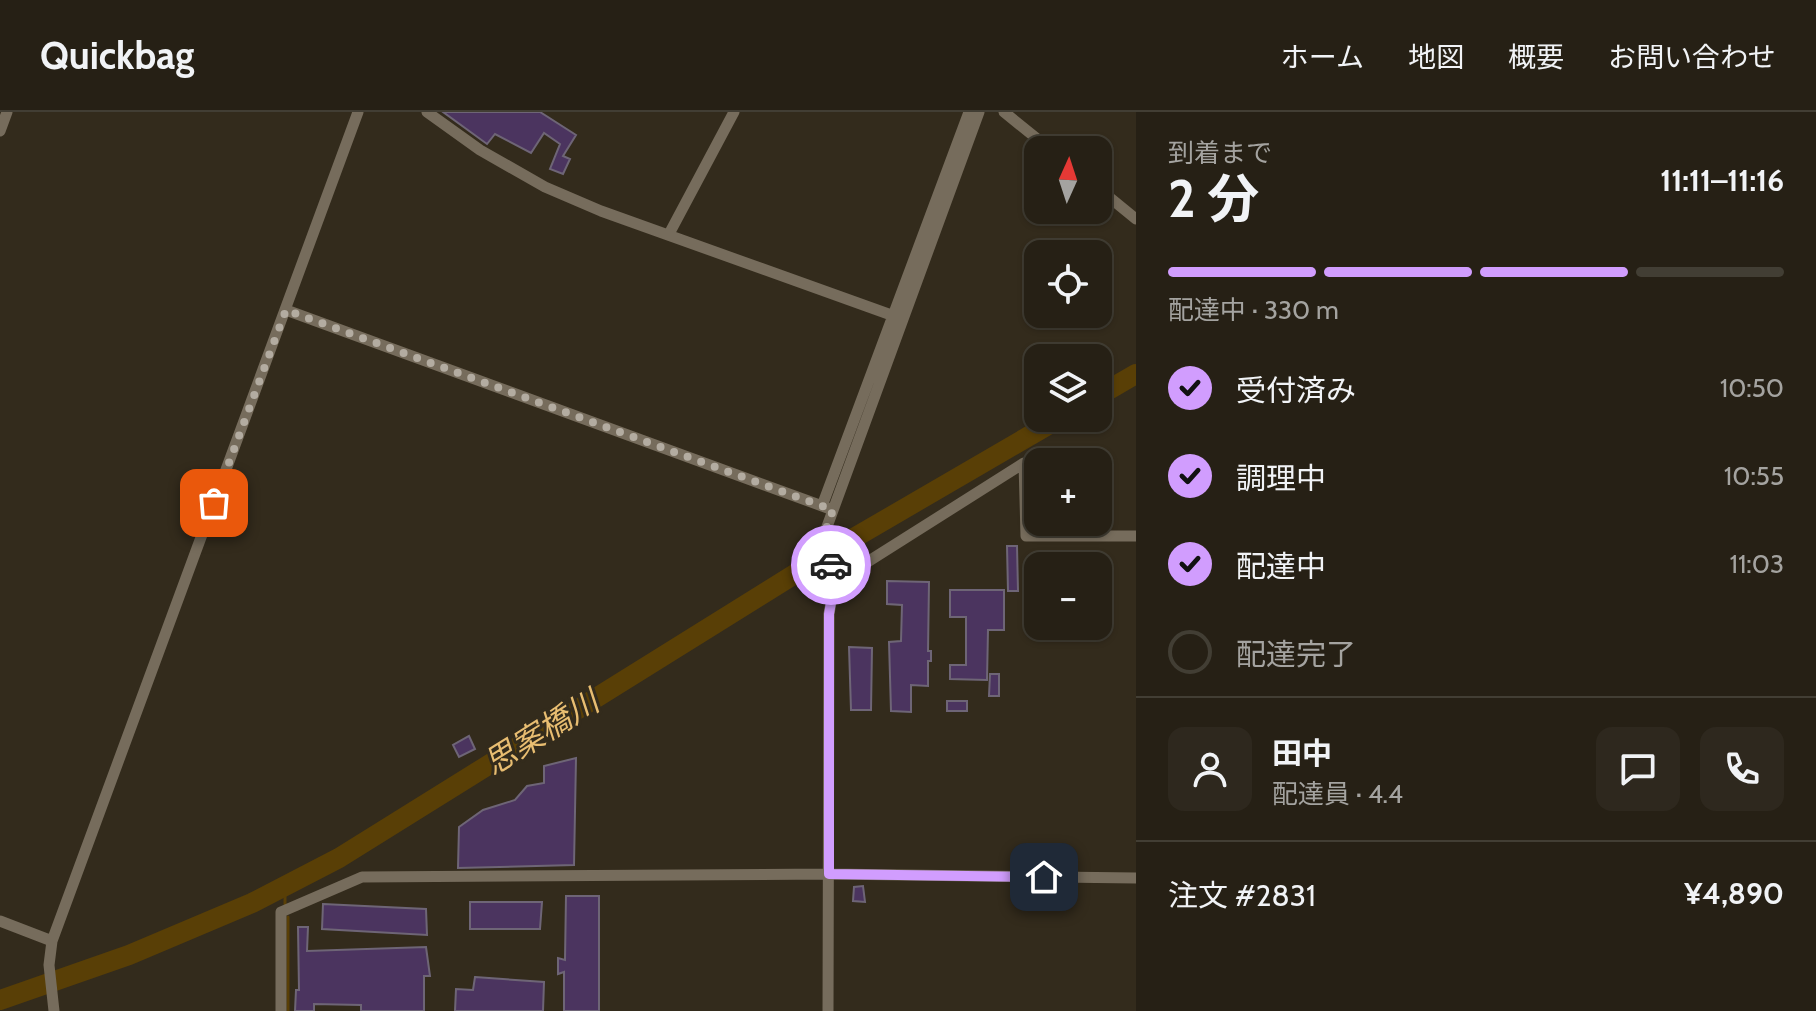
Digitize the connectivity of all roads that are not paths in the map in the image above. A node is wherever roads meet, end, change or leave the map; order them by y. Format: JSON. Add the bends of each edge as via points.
{"nodes":[{"id":1,"x":7,"y":112,"type":"edge"},
{"id":2,"x":358,"y":112,"type":"edge"},
{"id":3,"x":427,"y":112,"type":"edge"},
{"id":4,"x":734,"y":112,"type":"edge"},
{"id":5,"x":969,"y":112,"type":"edge"},
{"id":6,"x":979,"y":112,"type":"edge"},
{"id":7,"x":1004,"y":112,"type":"edge"},
{"id":8,"x":0,"y":131,"type":"edge"},
{"id":9,"x":1034,"y":136,"type":"edge"},
{"id":10,"x":1112,"y":199,"type":"edge"},
{"id":11,"x":1136,"y":219,"type":"edge"},
{"id":12,"x":669,"y":234,"type":"junction"},
{"id":13,"x":286,"y":310,"type":"junction"},
{"id":14,"x":894,"y":316,"type":"junction"},
{"id":15,"x":828,"y":508,"type":"junction"},
{"id":16,"x":1136,"y":536,"type":"edge"},
{"id":17,"x":837,"y":578,"type":"junction"},
{"id":18,"x":829,"y":874,"type":"junction"},
{"id":19,"x":1136,"y":878,"type":"edge"},
{"id":20,"x":0,"y":921,"type":"edge"},
{"id":21,"x":52,"y":941,"type":"junction"},
{"id":22,"x":54,"y":1005,"type":"edge"},
{"id":23,"x":281,"y":1011,"type":"edge"},
{"id":24,"x":828,"y":1011,"type":"edge"}],
"edges":[{"from":1,"to":8,"type":"street"},
{"from":2,"to":13,"type":"street"},
{"from":3,"to":12,"type":"street","via":[[535,182]]},
{"from":4,"to":12,"type":"street"},
{"from":5,"to":14,"type":"street"},
{"from":6,"to":15,"type":"street"},
{"from":7,"to":9,"type":"street"},
{"from":10,"to":11,"type":"street"},
{"from":12,"to":14,"type":"street"},
{"from":13,"to":15,"type":"street"},
{"from":13,"to":21,"type":"street"},
{"from":14,"to":15,"type":"street"},
{"from":15,"to":17,"type":"street","via":[[821,543]]},
{"from":16,"to":17,"type":"street","via":[[1026,536],[1024,463]]},
{"from":17,"to":18,"type":"street","via":[[829,614]]},
{"from":18,"to":19,"type":"street"},
{"from":18,"to":23,"type":"street","via":[[350,880],[281,912]]},
{"from":18,"to":24,"type":"street"},
{"from":20,"to":21,"type":"street"},
{"from":21,"to":22,"type":"street"}]}
